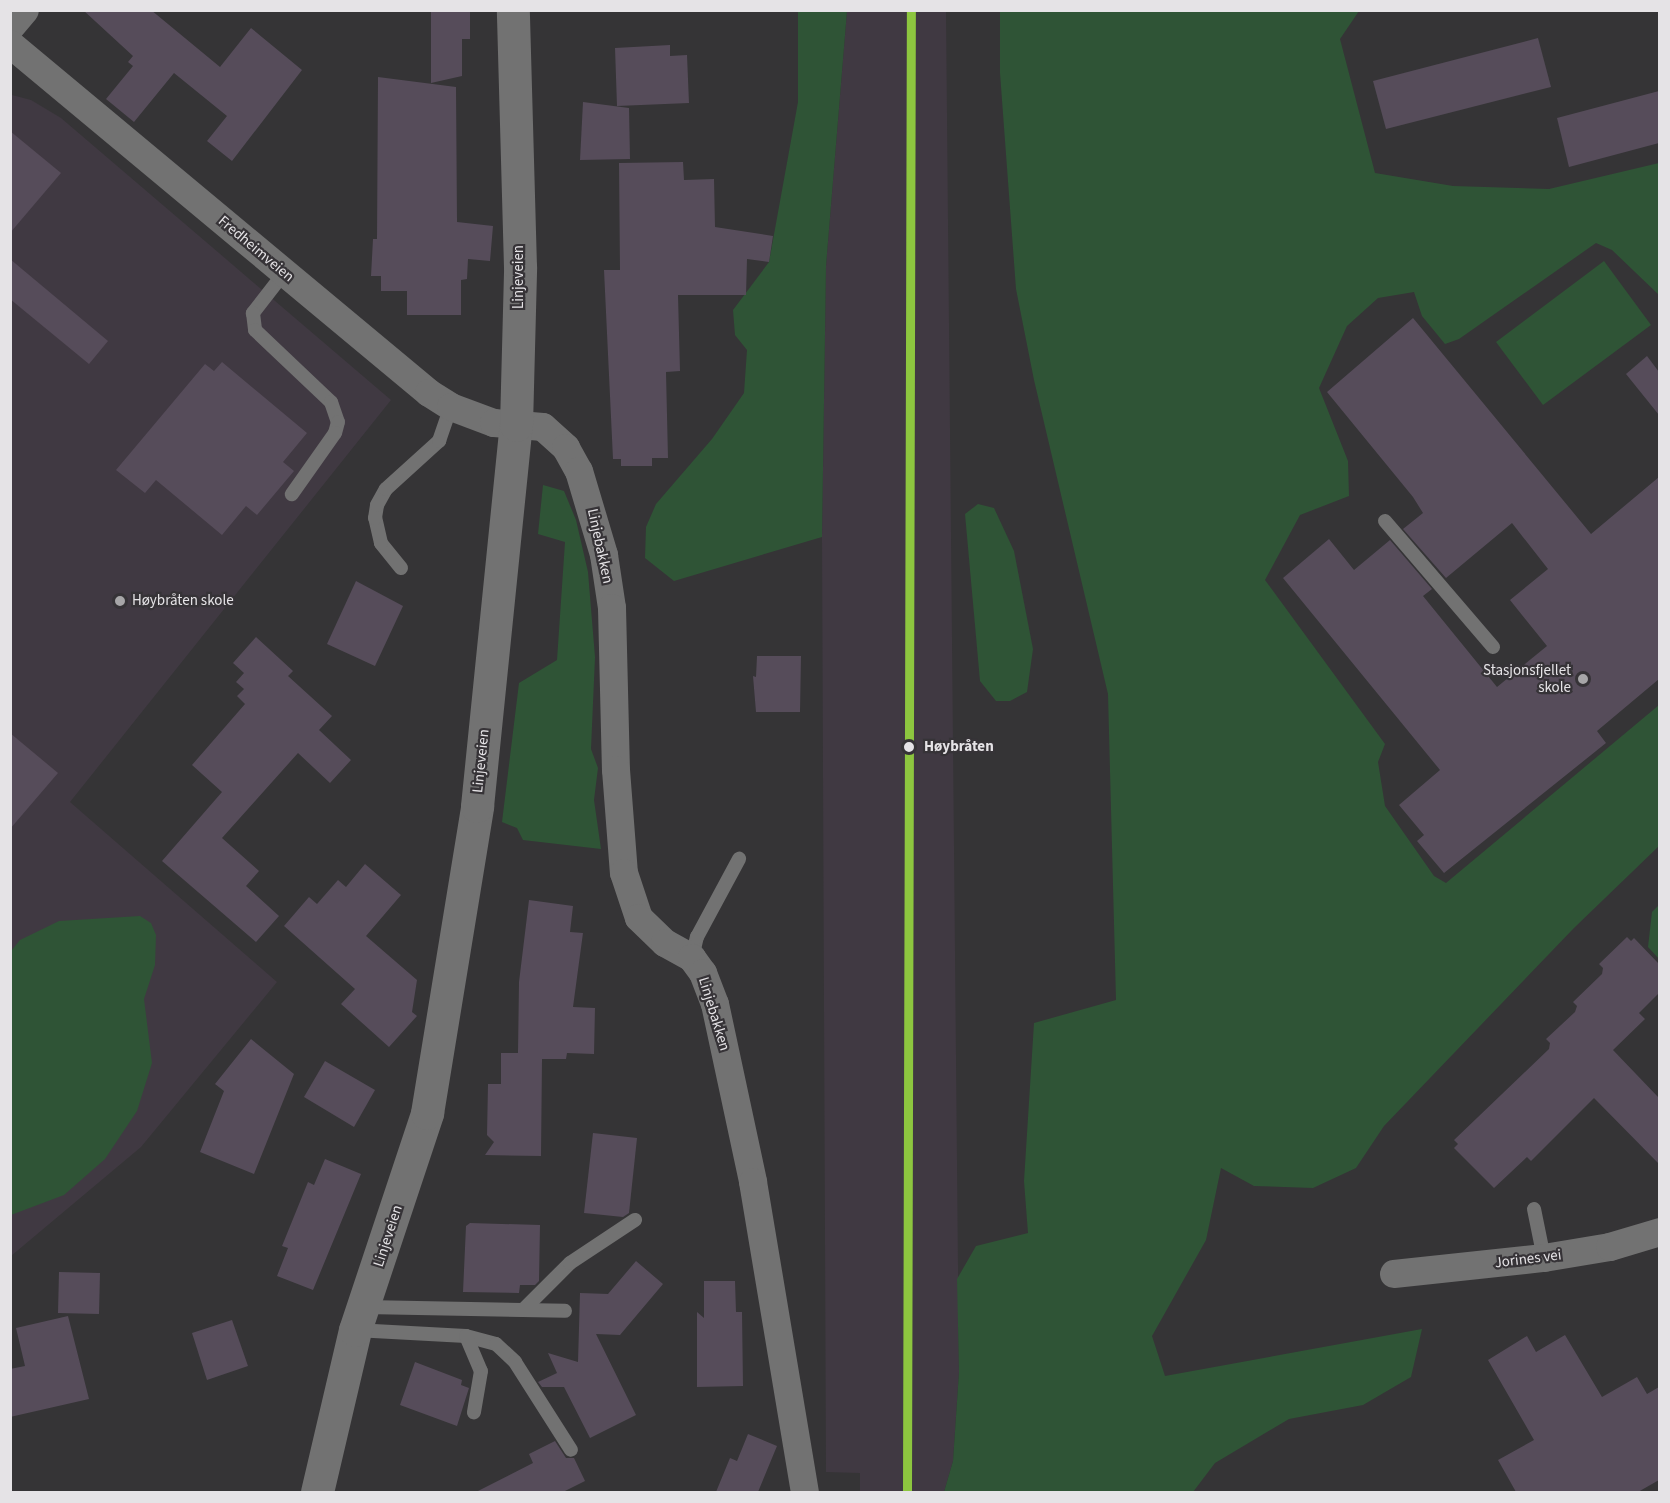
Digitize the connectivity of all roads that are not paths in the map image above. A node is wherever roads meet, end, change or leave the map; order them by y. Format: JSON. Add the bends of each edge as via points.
{"nodes":[{"id":1,"x":25,"y":10,"type":"edge"},
{"id":2,"x":513,"y":10,"type":"edge"},
{"id":3,"x":10,"y":28,"type":"edge"},
{"id":4,"x":10,"y":44,"type":"edge"},
{"id":5,"x":284,"y":273,"type":"junction"},
{"id":6,"x":451,"y":407,"type":"junction"},
{"id":7,"x":516,"y":425,"type":"junction"},
{"id":8,"x":292,"y":494,"type":"dead end"},
{"id":9,"x":1385,"y":521,"type":"dead end"},
{"id":10,"x":401,"y":568,"type":"dead end"},
{"id":11,"x":1493,"y":647,"type":"dead end"},
{"id":12,"x":739,"y":859,"type":"dead end"},
{"id":13,"x":692,"y":958,"type":"junction"},
{"id":14,"x":1534,"y":1209,"type":"dead end"},
{"id":15,"x":635,"y":1220,"type":"dead end"},
{"id":16,"x":1659,"y":1232,"type":"edge"},
{"id":17,"x":1544,"y":1258,"type":"junction"},
{"id":18,"x":1394,"y":1274,"type":"dead end"},
{"id":19,"x":523,"y":1310,"type":"junction"},
{"id":20,"x":565,"y":1311,"type":"dead end"},
{"id":21,"x":360,"y":1318,"type":"junction"},
{"id":22,"x":466,"y":1336,"type":"junction"},
{"id":23,"x":474,"y":1413,"type":"dead end"},
{"id":24,"x":571,"y":1450,"type":"dead end"},
{"id":25,"x":317,"y":1492,"type":"edge"},
{"id":26,"x":805,"y":1492,"type":"edge"}],
"edges":[{"from":1,"to":3,"type":"street"},
{"from":2,"to":7,"type":"street","name":"Linjeveien","via":[[520,267]]},
{"from":4,"to":5,"type":"street","name":"Fredheimveien"},
{"from":5,"to":6,"type":"street","name":"Fredheimveien"},
{"from":5,"to":8,"type":"lane","via":[[253,313],[255,330],[331,402],[338,422],[335,433]]},
{"from":6,"to":7,"type":"street","name":"Fredheimveien","via":[[494,423]]},
{"from":6,"to":10,"type":"lane","via":[[439,441],[386,489],[377,506],[375,518],[381,543]]},
{"from":7,"to":13,"type":"street","name":"Linjebakken","via":[[543,427],[555,434],[579,471],[592,506],[612,608],[615,770],[624,873],[630,898],[648,930]]},
{"from":7,"to":21,"type":"street","name":"Linjeveien","via":[[477,806],[428,1113]]},
{"from":9,"to":11,"type":"lane"},
{"from":12,"to":13,"type":"lane","via":[[697,937]]},
{"from":13,"to":26,"type":"street","name":"Linjebakken","via":[[703,973],[725,1045],[753,1182]]},
{"from":14,"to":17,"type":"lane"},
{"from":15,"to":19,"type":"lane","via":[[570,1263]]},
{"from":16,"to":17,"type":"street","name":"Jorines vei","via":[[1610,1247]]},
{"from":17,"to":18,"type":"street","name":"Jorines vei"},
{"from":19,"to":20,"type":"lane"},
{"from":19,"to":21,"type":"lane"},
{"from":21,"to":22,"type":"lane"},
{"from":21,"to":25,"type":"street","name":"Linjeveien"},
{"from":22,"to":23,"type":"lane","via":[[481,1371]]},
{"from":22,"to":24,"type":"lane","via":[[485,1339],[505,1351]]}]}
